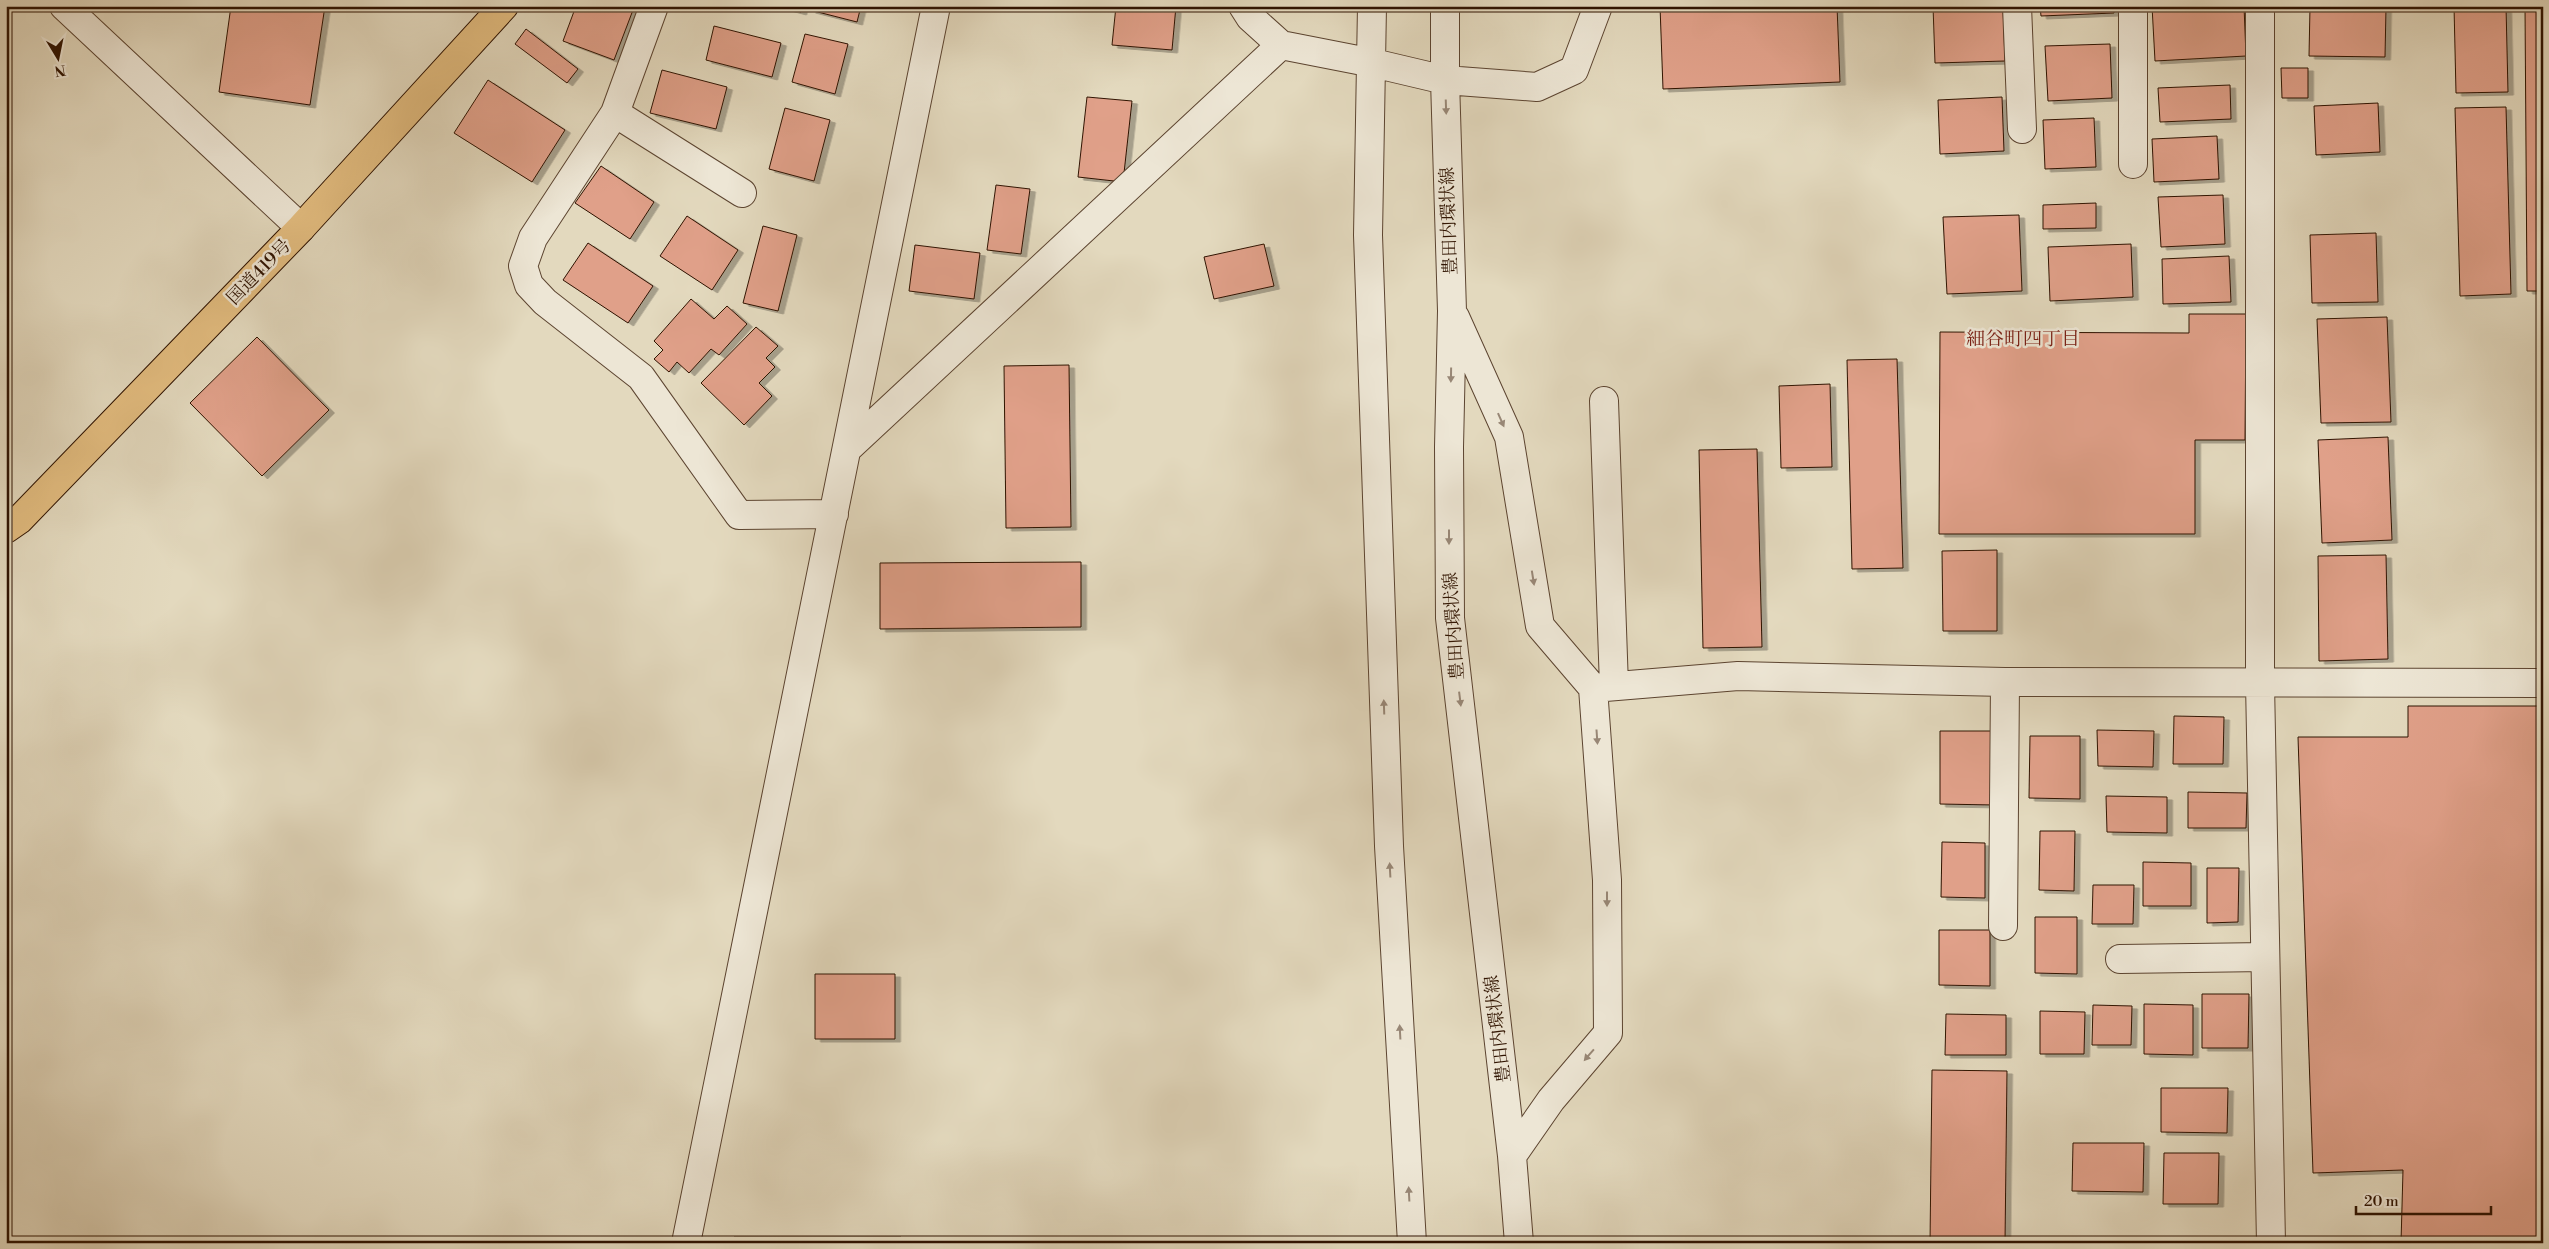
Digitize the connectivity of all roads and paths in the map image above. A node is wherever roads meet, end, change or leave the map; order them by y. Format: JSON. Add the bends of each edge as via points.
{"nodes":[{"id":1,"x":64,"y":6,"type":"edge"},
{"id":2,"x":504,"y":6,"type":"edge"},
{"id":3,"x":654,"y":6,"type":"edge"},
{"id":4,"x":936,"y":6,"type":"edge"},
{"id":5,"x":1243,"y":6,"type":"edge"},
{"id":6,"x":1372,"y":6,"type":"edge"},
{"id":7,"x":1445,"y":6,"type":"edge"},
{"id":8,"x":1598,"y":6,"type":"edge"},
{"id":9,"x":2017,"y":6,"type":"edge"},
{"id":10,"x":2132,"y":6,"type":"edge"},
{"id":11,"x":2260,"y":6,"type":"edge"},
{"id":12,"x":1281,"y":45,"type":"junction"},
{"id":13,"x":1373,"y":63,"type":"junction"},
{"id":14,"x":1445,"y":80,"type":"junction"},
{"id":15,"x":615,"y":113,"type":"junction"},
{"id":16,"x":2022,"y":129,"type":"dead end"},
{"id":17,"x":2133,"y":164,"type":"dead end"},
{"id":18,"x":742,"y":193,"type":"dead end"},
{"id":19,"x":301,"y":228,"type":"junction"},
{"id":20,"x":1452,"y":311,"type":"junction"},
{"id":21,"x":1604,"y":401,"type":"dead end"},
{"id":22,"x":847,"y":449,"type":"junction"},
{"id":23,"x":834,"y":514,"type":"junction"},
{"id":24,"x":6,"y":529,"type":"edge"},
{"id":25,"x":2005,"y":682,"type":"junction"},
{"id":26,"x":2260,"y":683,"type":"junction"},
{"id":27,"x":2543,"y":684,"type":"edge"},
{"id":28,"x":1604,"y":687,"type":"junction"},
{"id":29,"x":2003,"y":926,"type":"dead end"},
{"id":30,"x":2265,"y":956,"type":"junction"},
{"id":31,"x":2120,"y":959,"type":"dead end"},
{"id":32,"x":1512,"y":1156,"type":"junction"},
{"id":33,"x":686,"y":1243,"type":"edge"},
{"id":34,"x":1412,"y":1243,"type":"edge"},
{"id":35,"x":1519,"y":1243,"type":"edge"},
{"id":36,"x":2271,"y":1243,"type":"edge"}],
"edges":[{"from":1,"to":19,"type":"street"},
{"from":2,"to":19,"type":"highway","name":"国道419号"},
{"from":3,"to":15,"type":"street"},
{"from":4,"to":22,"type":"street"},
{"from":5,"to":12,"type":"street","via":[[1250,17]]},
{"from":6,"to":13,"type":"street"},
{"from":7,"to":14,"type":"street","name":"豊田内環状線"},
{"from":8,"to":14,"type":"street","via":[[1574,70],[1537,87]]},
{"from":9,"to":16,"type":"street"},
{"from":10,"to":17,"type":"street"},
{"from":11,"to":26,"type":"street"},
{"from":12,"to":13,"type":"street"},
{"from":12,"to":22,"type":"street"},
{"from":13,"to":14,"type":"street"},
{"from":34,"to":13,"type":"street","one_way":true,"via":[[1389,846],[1368,235]]},
{"from":14,"to":20,"type":"street","name":"豊田内環状線","one_way":true},
{"from":15,"to":18,"type":"street"},
{"from":15,"to":23,"type":"street","via":[[533,238],[523,266],[529,285],[545,302],[642,377],[739,515]]},
{"from":19,"to":24,"type":"highway","name":"国道419号","via":[[19,520]]},
{"from":20,"to":28,"type":"street","one_way":true,"via":[[1509,437],[1540,626]]},
{"from":20,"to":32,"type":"street","name":"豊田内環状線","one_way":true,"via":[[1450,618]]},
{"from":21,"to":28,"type":"street"},
{"from":22,"to":23,"type":"street"},
{"from":23,"to":33,"type":"street"},
{"from":25,"to":26,"type":"street"},
{"from":25,"to":28,"type":"street","via":[[1738,676]]},
{"from":25,"to":29,"type":"street"},
{"from":26,"to":27,"type":"street"},
{"from":26,"to":30,"type":"street"},
{"from":28,"to":32,"type":"street","one_way":true,"via":[[1608,1033],[1551,1100]]},
{"from":30,"to":31,"type":"street"},
{"from":30,"to":36,"type":"street"},
{"from":32,"to":35,"type":"street","name":"豊田内環状線"}]}
